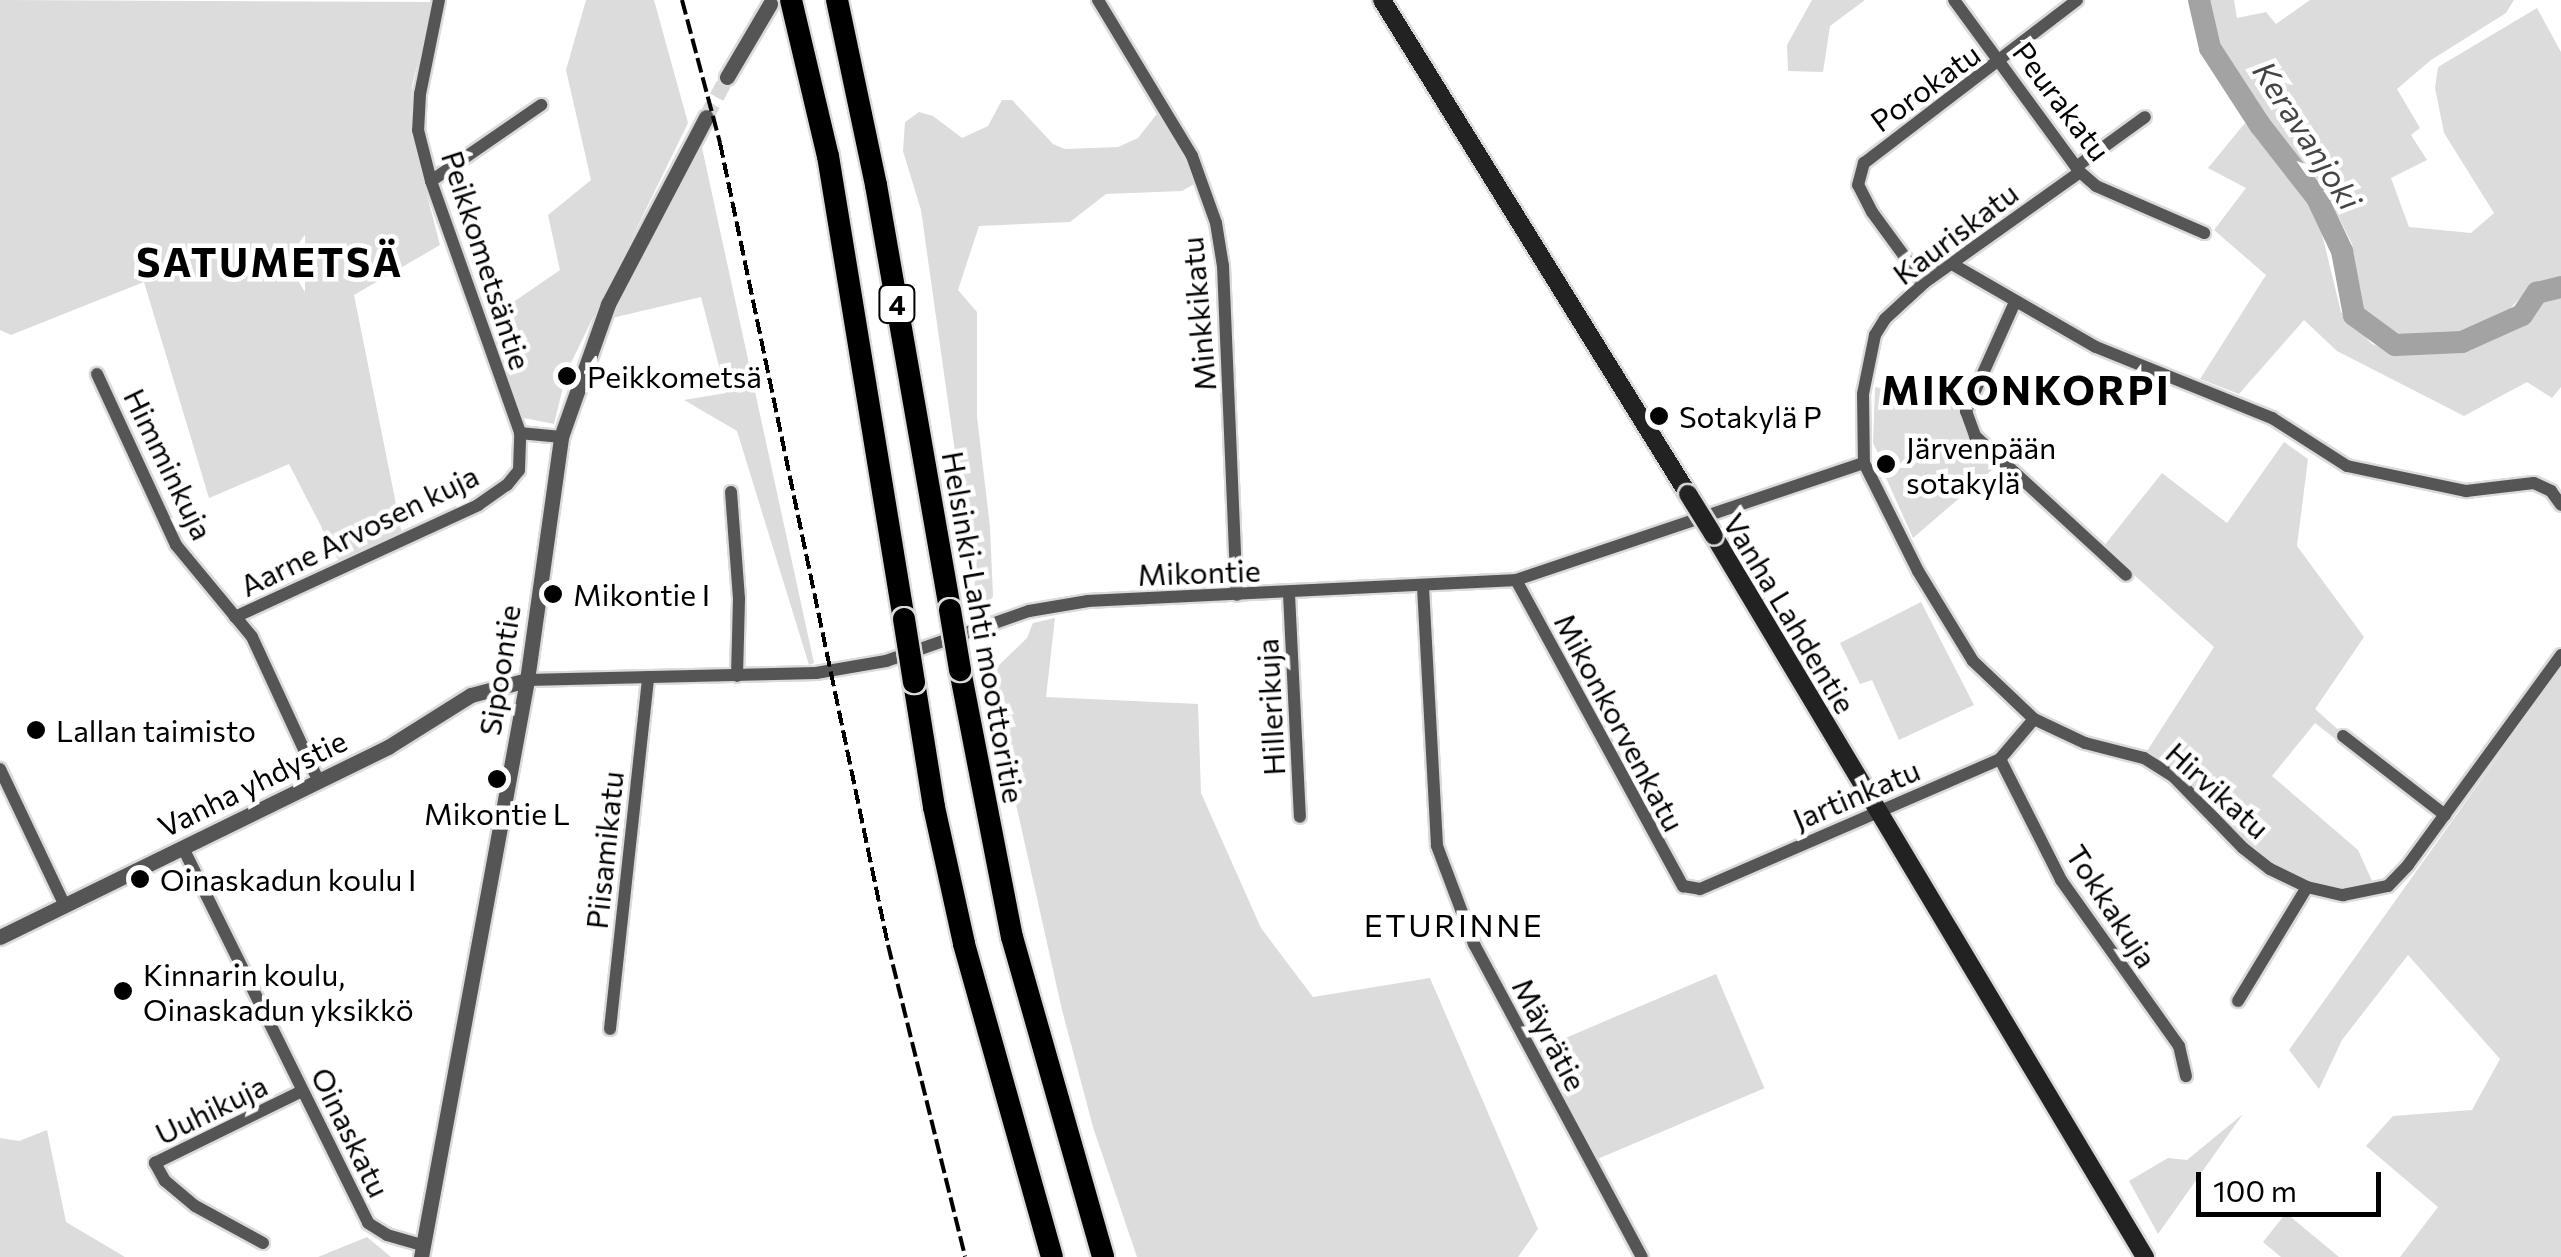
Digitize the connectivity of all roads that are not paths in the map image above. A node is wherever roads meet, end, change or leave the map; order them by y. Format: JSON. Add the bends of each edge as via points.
{"nodes":[{"id":1,"x":440,"y":0,"type":"edge"},
{"id":2,"x":837,"y":0,"type":"edge"},
{"id":3,"x":1098,"y":0,"type":"edge"},
{"id":4,"x":1382,"y":0,"type":"edge"},
{"id":5,"x":1954,"y":0,"type":"edge"},
{"id":6,"x":2077,"y":0,"type":"edge"},
{"id":7,"x":780,"y":2,"type":"edge"},
{"id":8,"x":2000,"y":63,"type":"junction"},
{"id":9,"x":727,"y":77,"type":"tunnel mouth"},
{"id":10,"x":541,"y":106,"type":"dead end"},
{"id":11,"x":706,"y":117,"type":"tunnel mouth"},
{"id":12,"x":2145,"y":118,"type":"dead end"},
{"id":13,"x":2078,"y":170,"type":"junction"},
{"id":14,"x":431,"y":180,"type":"junction"},
{"id":15,"x":2204,"y":233,"type":"dead end"},
{"id":16,"x":1952,"y":264,"type":"junction"},
{"id":17,"x":1924,"y":283,"type":"junction"},
{"id":18,"x":2015,"y":302,"type":"junction"},
{"id":19,"x":96,"y":374,"type":"dead end"},
{"id":20,"x":520,"y":433,"type":"junction"},
{"id":21,"x":561,"y":438,"type":"junction"},
{"id":22,"x":1864,"y":463,"type":"junction"},
{"id":23,"x":730,"y":492,"type":"dead end"},
{"id":24,"x":2561,"y":505,"type":"edge"},
{"id":25,"x":2126,"y":575,"type":"dead end"},
{"id":26,"x":1516,"y":580,"type":"junction"},
{"id":27,"x":1423,"y":587,"type":"junction"},
{"id":28,"x":1237,"y":594,"type":"junction"},
{"id":29,"x":1289,"y":594,"type":"junction"},
{"id":30,"x":236,"y":617,"type":"junction"},
{"id":31,"x":2561,"y":655,"type":"edge"},
{"id":32,"x":737,"y":676,"type":"junction"},
{"id":33,"x":648,"y":677,"type":"junction"},
{"id":34,"x":527,"y":680,"type":"junction"},
{"id":35,"x":2034,"y":720,"type":"junction"},
{"id":36,"x":2343,"y":736,"type":"dead end"},
{"id":37,"x":2000,"y":759,"type":"junction"},
{"id":38,"x":0,"y":769,"type":"edge"},
{"id":39,"x":318,"y":780,"type":"junction"},
{"id":40,"x":1876,"y":813,"type":"junction"},
{"id":41,"x":2445,"y":815,"type":"junction"},
{"id":42,"x":1300,"y":818,"type":"dead end"},
{"id":43,"x":183,"y":848,"type":"junction"},
{"id":44,"x":1683,"y":886,"type":"joint"},
{"id":45,"x":2307,"y":888,"type":"junction"},
{"id":46,"x":64,"y":904,"type":"junction"},
{"id":47,"x":0,"y":937,"type":"edge"},
{"id":48,"x":2238,"y":1002,"type":"dead end"},
{"id":49,"x":610,"y":1029,"type":"dead end"},
{"id":50,"x":2186,"y":1076,"type":"dead end"},
{"id":51,"x":302,"y":1092,"type":"junction"},
{"id":52,"x":263,"y":1242,"type":"dead end"},
{"id":53,"x":422,"y":1251,"type":"edge"},
{"id":54,"x":1052,"y":1257,"type":"edge"},
{"id":55,"x":1102,"y":1257,"type":"edge"},
{"id":56,"x":1642,"y":1257,"type":"edge"},
{"id":57,"x":2146,"y":1257,"type":"edge"}],
"edges":[{"from":1,"to":14,"type":"street","name":"Peikkometsäntie","via":[[418,130]]},
{"from":2,"to":55,"type":"highway","name":"Helsinki-Lahti moottoritie","number":"4","bridge":true,"via":[[1012,937]]},
{"from":3,"to":28,"type":"street","name":"Minkkikatu","via":[[1192,156],[1216,223]]},
{"from":4,"to":40,"type":"main road","name":"Vanha Lahdentie","bridge":true,"via":[[1714,536]]},
{"from":5,"to":8,"type":"street","name":"Peurakatu"},
{"from":6,"to":8,"type":"street","name":"Porokatu"},
{"from":7,"to":9,"type":"street"},
{"from":7,"to":54,"type":"highway","number":"4","bridge":true,"via":[[798,26],[828,156],[934,807],[964,944]]},
{"from":8,"to":13,"type":"street","name":"Peurakatu"},
{"from":8,"to":17,"type":"street","name":"Porokatu","via":[[1864,164],[1858,185]]},
{"from":10,"to":14,"type":"street"},
{"from":11,"to":21,"type":"street","name":"Sipoontie","via":[[608,304]]},
{"from":12,"to":13,"type":"street","name":"Kauriskatu"},
{"from":13,"to":15,"type":"street","name":"Peurakatu","via":[[2096,186]]},
{"from":13,"to":16,"type":"street","name":"Kauriskatu"},
{"from":14,"to":20,"type":"street","name":"Peikkometsäntie"},
{"from":16,"to":17,"type":"street","name":"Kauriskatu"},
{"from":16,"to":18,"type":"street"},
{"from":17,"to":22,"type":"street","name":"Kauriskatu","via":[[1875,335],[1863,394]]},
{"from":18,"to":24,"type":"street","via":[[2096,347],[2246,404],[2347,466],[2466,491],[2534,482]]},
{"from":18,"to":25,"type":"street","via":[[1966,411],[1975,436]]},
{"from":19,"to":30,"type":"street","name":"Himminkuja","via":[[176,546]]},
{"from":20,"to":21,"type":"street"},
{"from":20,"to":30,"type":"street","name":"Aarne Arvosen kuja","via":[[519,470],[478,505]]},
{"from":21,"to":34,"type":"street","name":"Sipoontie"},
{"from":22,"to":26,"type":"street","name":"Mikontie"},
{"from":22,"to":35,"type":"street","name":"Hirvikatu","via":[[1973,661]]},
{"from":23,"to":32,"type":"street"},
{"from":26,"to":27,"type":"street","name":"Mikontie"},
{"from":26,"to":44,"type":"street","name":"Mikonkorvenkatu"},
{"from":27,"to":29,"type":"street","name":"Mikontie"},
{"from":27,"to":56,"type":"street","name":"Mäyrätie","via":[[1436,846],[1474,944]]},
{"from":28,"to":29,"type":"street","name":"Mikontie"},
{"from":28,"to":32,"type":"street","name":"Mikontie","via":[[1088,601],[1029,611],[855,668]]},
{"from":29,"to":42,"type":"street","name":"Hillerikuja"},
{"from":30,"to":39,"type":"street","name":"Himminkuja","via":[[252,637]]},
{"from":31,"to":41,"type":"street","name":"Hirvikatu"},
{"from":32,"to":33,"type":"street","name":"Mikontie"},
{"from":33,"to":34,"type":"street","name":"Mikontie"},
{"from":33,"to":49,"type":"street","name":"Piisamikatu"},
{"from":34,"to":39,"type":"street","name":"Vanha yhdystie","via":[[471,695],[388,747]]},
{"from":34,"to":53,"type":"street","name":"Sipoontie"},
{"from":35,"to":37,"type":"street","name":"Jartinkatu"},
{"from":35,"to":45,"type":"street","name":"Hirvikatu","via":[[2085,744],[2144,758],[2174,777],[2243,848]]},
{"from":36,"to":41,"type":"street"},
{"from":37,"to":40,"type":"street","name":"Jartinkatu"},
{"from":37,"to":50,"type":"street","name":"Tokkakuja","via":[[2061,880],[2179,1046]]},
{"from":38,"to":46,"type":"street"},
{"from":39,"to":43,"type":"street","name":"Vanha yhdystie"},
{"from":40,"to":44,"type":"street","name":"Jartinkatu","via":[[1700,889]]},
{"from":40,"to":57,"type":"main road","name":"Vanha Lahdentie"},
{"from":41,"to":45,"type":"street","name":"Hirvikatu","via":[[2388,886],[2344,895]]},
{"from":43,"to":46,"type":"street","name":"Vanha yhdystie"},
{"from":43,"to":51,"type":"street","name":"Oinaskatu"},
{"from":45,"to":48,"type":"street"},
{"from":46,"to":47,"type":"street","name":"Vanha yhdystie"},
{"from":51,"to":52,"type":"street","name":"Uuhikuja","via":[[155,1163],[195,1206]]},
{"from":51,"to":53,"type":"street","name":"Oinaskatu","via":[[368,1223]]}]}
